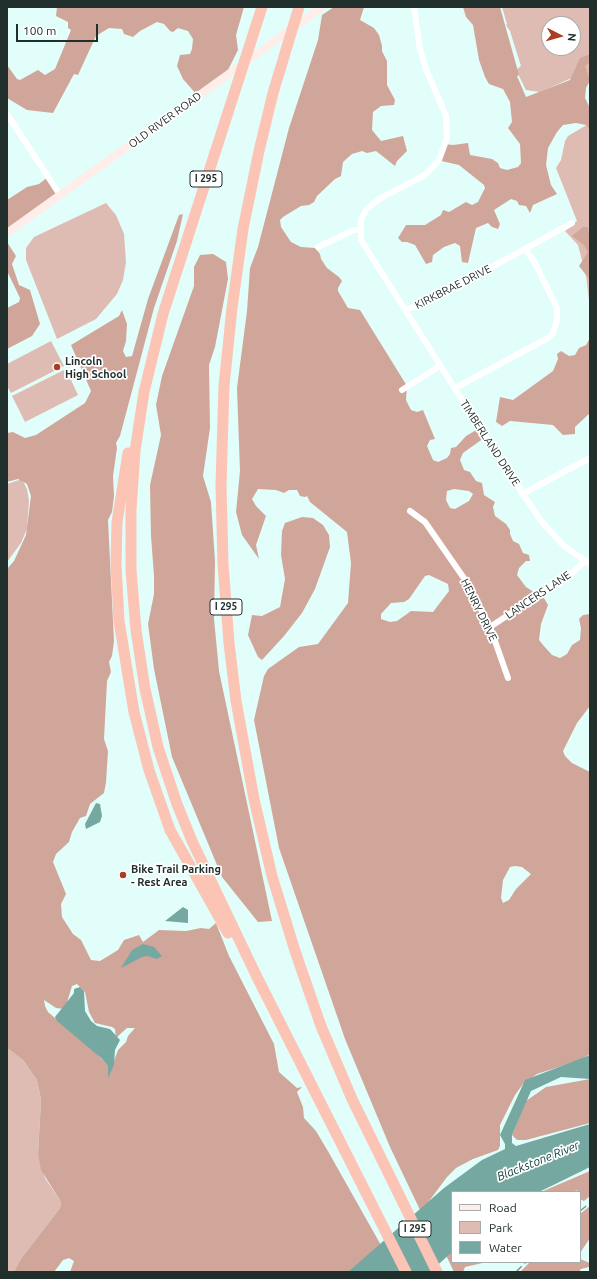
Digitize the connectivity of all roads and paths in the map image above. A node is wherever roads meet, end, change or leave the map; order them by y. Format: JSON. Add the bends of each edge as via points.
{"nodes":[{"id":1,"x":262,"y":7,"type":"edge"},
{"id":2,"x":299,"y":7,"type":"edge"},
{"id":3,"x":322,"y":7,"type":"edge"},
{"id":4,"x":414,"y":7,"type":"edge"},
{"id":5,"x":7,"y":114,"type":"edge"},
{"id":6,"x":60,"y":195,"type":"junction"},
{"id":7,"x":572,"y":223,"type":"dead end"},
{"id":8,"x":360,"y":230,"type":"junction"},
{"id":9,"x":7,"y":233,"type":"edge"},
{"id":10,"x":318,"y":247,"type":"dead end"},
{"id":11,"x":525,"y":249,"type":"junction"},
{"id":12,"x":405,"y":310,"type":"junction"},
{"id":13,"x":153,"y":353,"type":"junction"},
{"id":14,"x":440,"y":366,"type":"junction"},
{"id":15,"x":455,"y":388,"type":"junction"},
{"id":16,"x":402,"y":390,"type":"dead end"},
{"id":17,"x":590,"y":458,"type":"edge"},
{"id":18,"x":522,"y":494,"type":"junction"},
{"id":19,"x":410,"y":511,"type":"dead end"},
{"id":20,"x":588,"y":562,"type":"edge"},
{"id":21,"x":490,"y":627,"type":"junction"},
{"id":22,"x":508,"y":678,"type":"dead end"},
{"id":23,"x":278,"y":1019,"type":"junction"},
{"id":24,"x":406,"y":1272,"type":"edge"},
{"id":25,"x":437,"y":1272,"type":"edge"}],
"edges":[{"from":1,"to":13,"type":"highway","number":"I 295"},
{"from":2,"to":25,"type":"highway","number":"I 295","via":[[273,93],[259,151],[232,301],[224,386],[221,465],[226,610],[234,682],[258,818],[277,894],[301,970],[326,1038],[360,1117]]},
{"from":3,"to":6,"type":"main road","name":"OLD RIVER ROAD"},
{"from":4,"to":8,"type":"street","via":[[426,69],[446,116],[447,138],[443,153],[434,166],[425,175],[372,204],[361,219]]},
{"from":5,"to":6,"type":"street"},
{"from":6,"to":9,"type":"main road","name":"OLD RIVER ROAD"},
{"from":7,"to":11,"type":"street","name":"KIRKBRAE DRIVE"},
{"from":8,"to":10,"type":"street","via":[[354,230]]},
{"from":8,"to":12,"type":"street","name":"KIRKBRAE DRIVE","via":[[364,247]]},
{"from":11,"to":12,"type":"street","name":"KIRKBRAE DRIVE","via":[[423,304]]},
{"from":11,"to":15,"type":"street","via":[[534,261],[557,308],[553,333]]},
{"from":12,"to":14,"type":"street","name":"TIMBERLAND DRIVE"},
{"from":13,"to":23,"type":"highway","number":"I 295","via":[[138,431],[131,517],[133,597],[145,689],[160,754],[186,829]]},
{"from":13,"to":23,"type":"highway","via":[[135,410],[116,539],[119,616],[129,686],[146,761],[172,836]]},
{"from":14,"to":15,"type":"street","name":"TIMBERLAND DRIVE"},
{"from":14,"to":16,"type":"street"},
{"from":15,"to":18,"type":"street","name":"TIMBERLAND DRIVE"},
{"from":17,"to":18,"type":"street"},
{"from":18,"to":20,"type":"street","name":"TIMBERLAND DRIVE","via":[[555,537]]},
{"from":19,"to":21,"type":"street","name":"HENRY DRIVE","via":[[425,522],[461,574]]},
{"from":20,"to":21,"type":"street","name":"LANCERS LANE"},
{"from":21,"to":22,"type":"street","name":"HENRY DRIVE"},
{"from":23,"to":24,"type":"highway","number":"I 295"}]}
